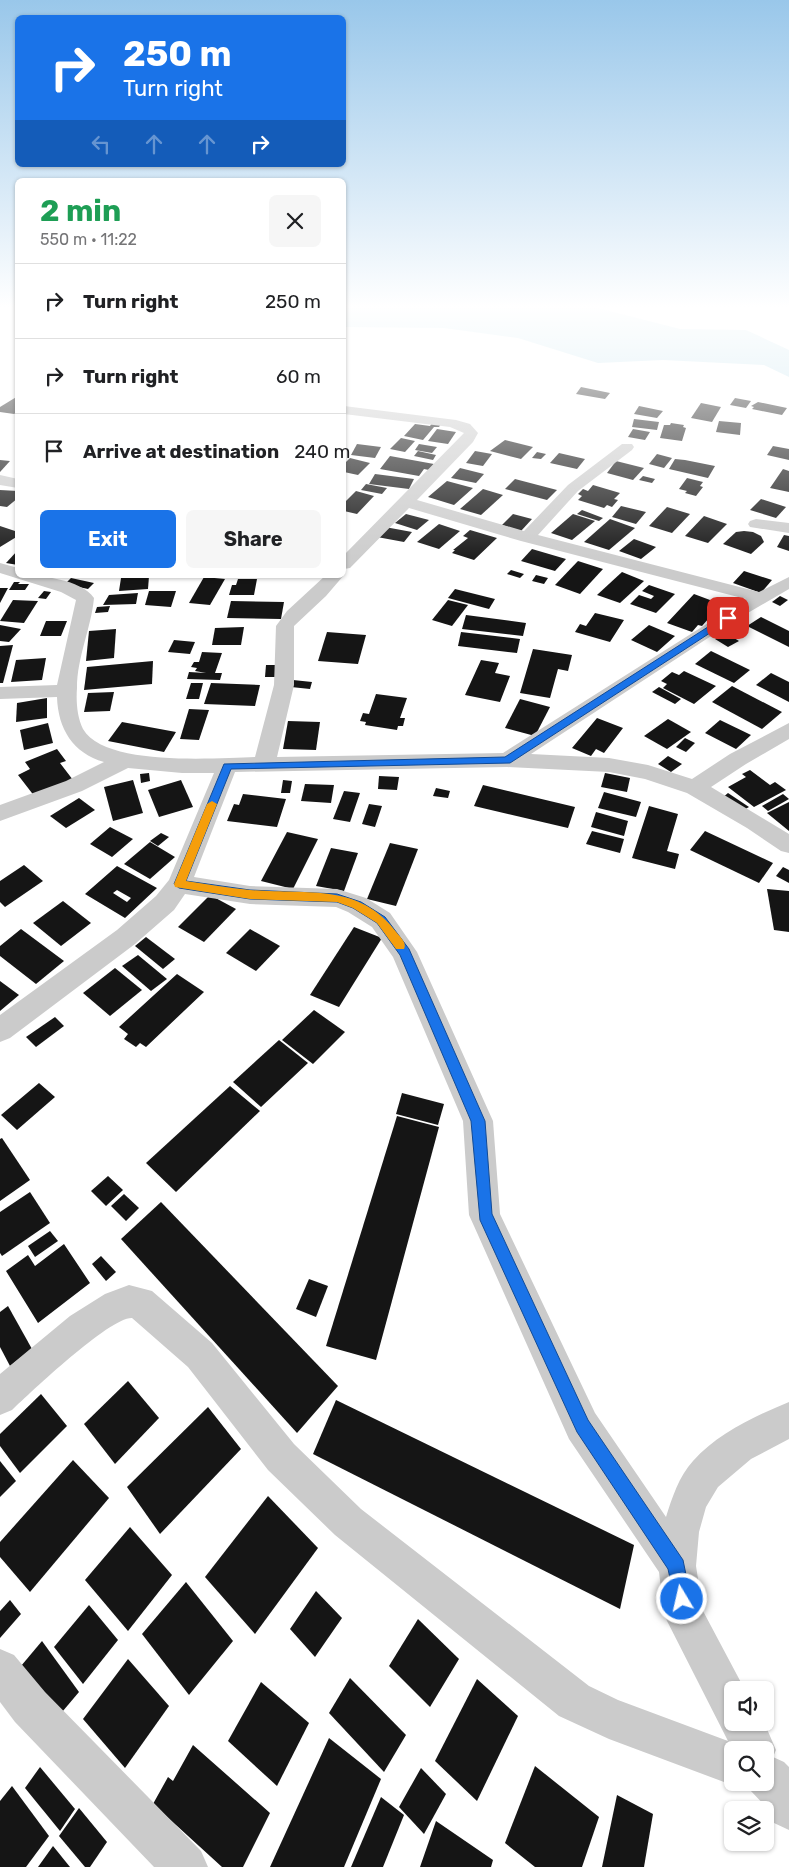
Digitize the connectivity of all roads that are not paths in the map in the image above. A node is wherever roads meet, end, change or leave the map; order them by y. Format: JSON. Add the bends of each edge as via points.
{"nodes":[{"id":1,"x":346,"y":410,"type":"edge"},
{"id":2,"x":627,"y":447,"type":"dead end"},
{"id":3,"x":0,"y":480,"type":"edge"},
{"id":4,"x":15,"y":483,"type":"edge"},
{"id":5,"x":407,"y":502,"type":"junction"},
{"id":6,"x":756,"y":524,"type":"dead end"},
{"id":7,"x":789,"y":528,"type":"edge"},
{"id":8,"x":527,"y":537,"type":"junction"},
{"id":9,"x":346,"y":561,"type":"edge"},
{"id":10,"x":0,"y":568,"type":"edge"},
{"id":11,"x":15,"y":572,"type":"edge"},
{"id":12,"x":33,"y":578,"type":"edge"},
{"id":13,"x":332,"y":578,"type":"edge"},
{"id":14,"x":789,"y":582,"type":"edge"},
{"id":15,"x":761,"y":598,"type":"junction"},
{"id":16,"x":65,"y":691,"type":"junction"},
{"id":17,"x":0,"y":693,"type":"edge"},
{"id":18,"x":789,"y":730,"type":"edge"},
{"id":19,"x":507,"y":760,"type":"junction"},
{"id":20,"x":124,"y":761,"type":"junction"},
{"id":21,"x":228,"y":766,"type":"junction"},
{"id":22,"x":264,"y":766,"type":"junction"},
{"id":23,"x":695,"y":788,"type":"junction"},
{"id":24,"x":0,"y":813,"type":"edge"},
{"id":25,"x":789,"y":845,"type":"edge"},
{"id":26,"x":179,"y":884,"type":"junction"},
{"id":27,"x":0,"y":1030,"type":"edge"},
{"id":28,"x":0,"y":1398,"type":"edge"},
{"id":29,"x":789,"y":1420,"type":"edge"},
{"id":30,"x":677,"y":1566,"type":"junction"},
{"id":31,"x":0,"y":1669,"type":"edge"},
{"id":32,"x":724,"y":1692,"type":"edge"},
{"id":33,"x":724,"y":1760,"type":"edge"},
{"id":34,"x":185,"y":1867,"type":"edge"}],
"edges":[{"from":1,"to":5,"type":"street","via":[[450,423],[468,429],[471,434],[468,439]]},
{"from":2,"to":8,"type":"street","via":[[573,488]]},
{"from":3,"to":4,"type":"street"},
{"from":5,"to":8,"type":"street"},
{"from":5,"to":9,"type":"street","via":[[360,538]]},
{"from":6,"to":7,"type":"street"},
{"from":8,"to":15,"type":"street"},
{"from":10,"to":11,"type":"street"},
{"from":12,"to":16,"type":"street","via":[[80,593],[85,598]]},
{"from":13,"to":22,"type":"street","via":[[292,615],[285,626],[284,685]]},
{"from":14,"to":15,"type":"street"},
{"from":15,"to":19,"type":"street"},
{"from":16,"to":17,"type":"street"},
{"from":16,"to":20,"type":"street","via":[[69,720],[77,737],[92,751]]},
{"from":18,"to":23,"type":"street"},
{"from":19,"to":22,"type":"street"},
{"from":19,"to":23,"type":"street","via":[[609,765],[648,772]]},
{"from":20,"to":21,"type":"street"},
{"from":20,"to":24,"type":"street","via":[[74,786]]},
{"from":21,"to":22,"type":"street"},
{"from":21,"to":26,"type":"street"},
{"from":23,"to":25,"type":"street"},
{"from":26,"to":27,"type":"street","via":[[165,903],[126,937]]},
{"from":26,"to":30,"type":"street","via":[[250,894],[337,898],[357,905],[381,920],[404,952],[478,1121],[485,1215],[582,1426]]},
{"from":28,"to":33,"type":"street","via":[[39,1362],[108,1310],[129,1301],[140,1303],[200,1355],[280,1457],[348,1522],[566,1694],[609,1718]]},
{"from":29,"to":30,"type":"street","via":[[738,1446],[705,1474],[690,1499],[680,1532]]},
{"from":30,"to":32,"type":"street","via":[[684,1615]]},
{"from":31,"to":34,"type":"street","via":[[30,1707]]}]}
